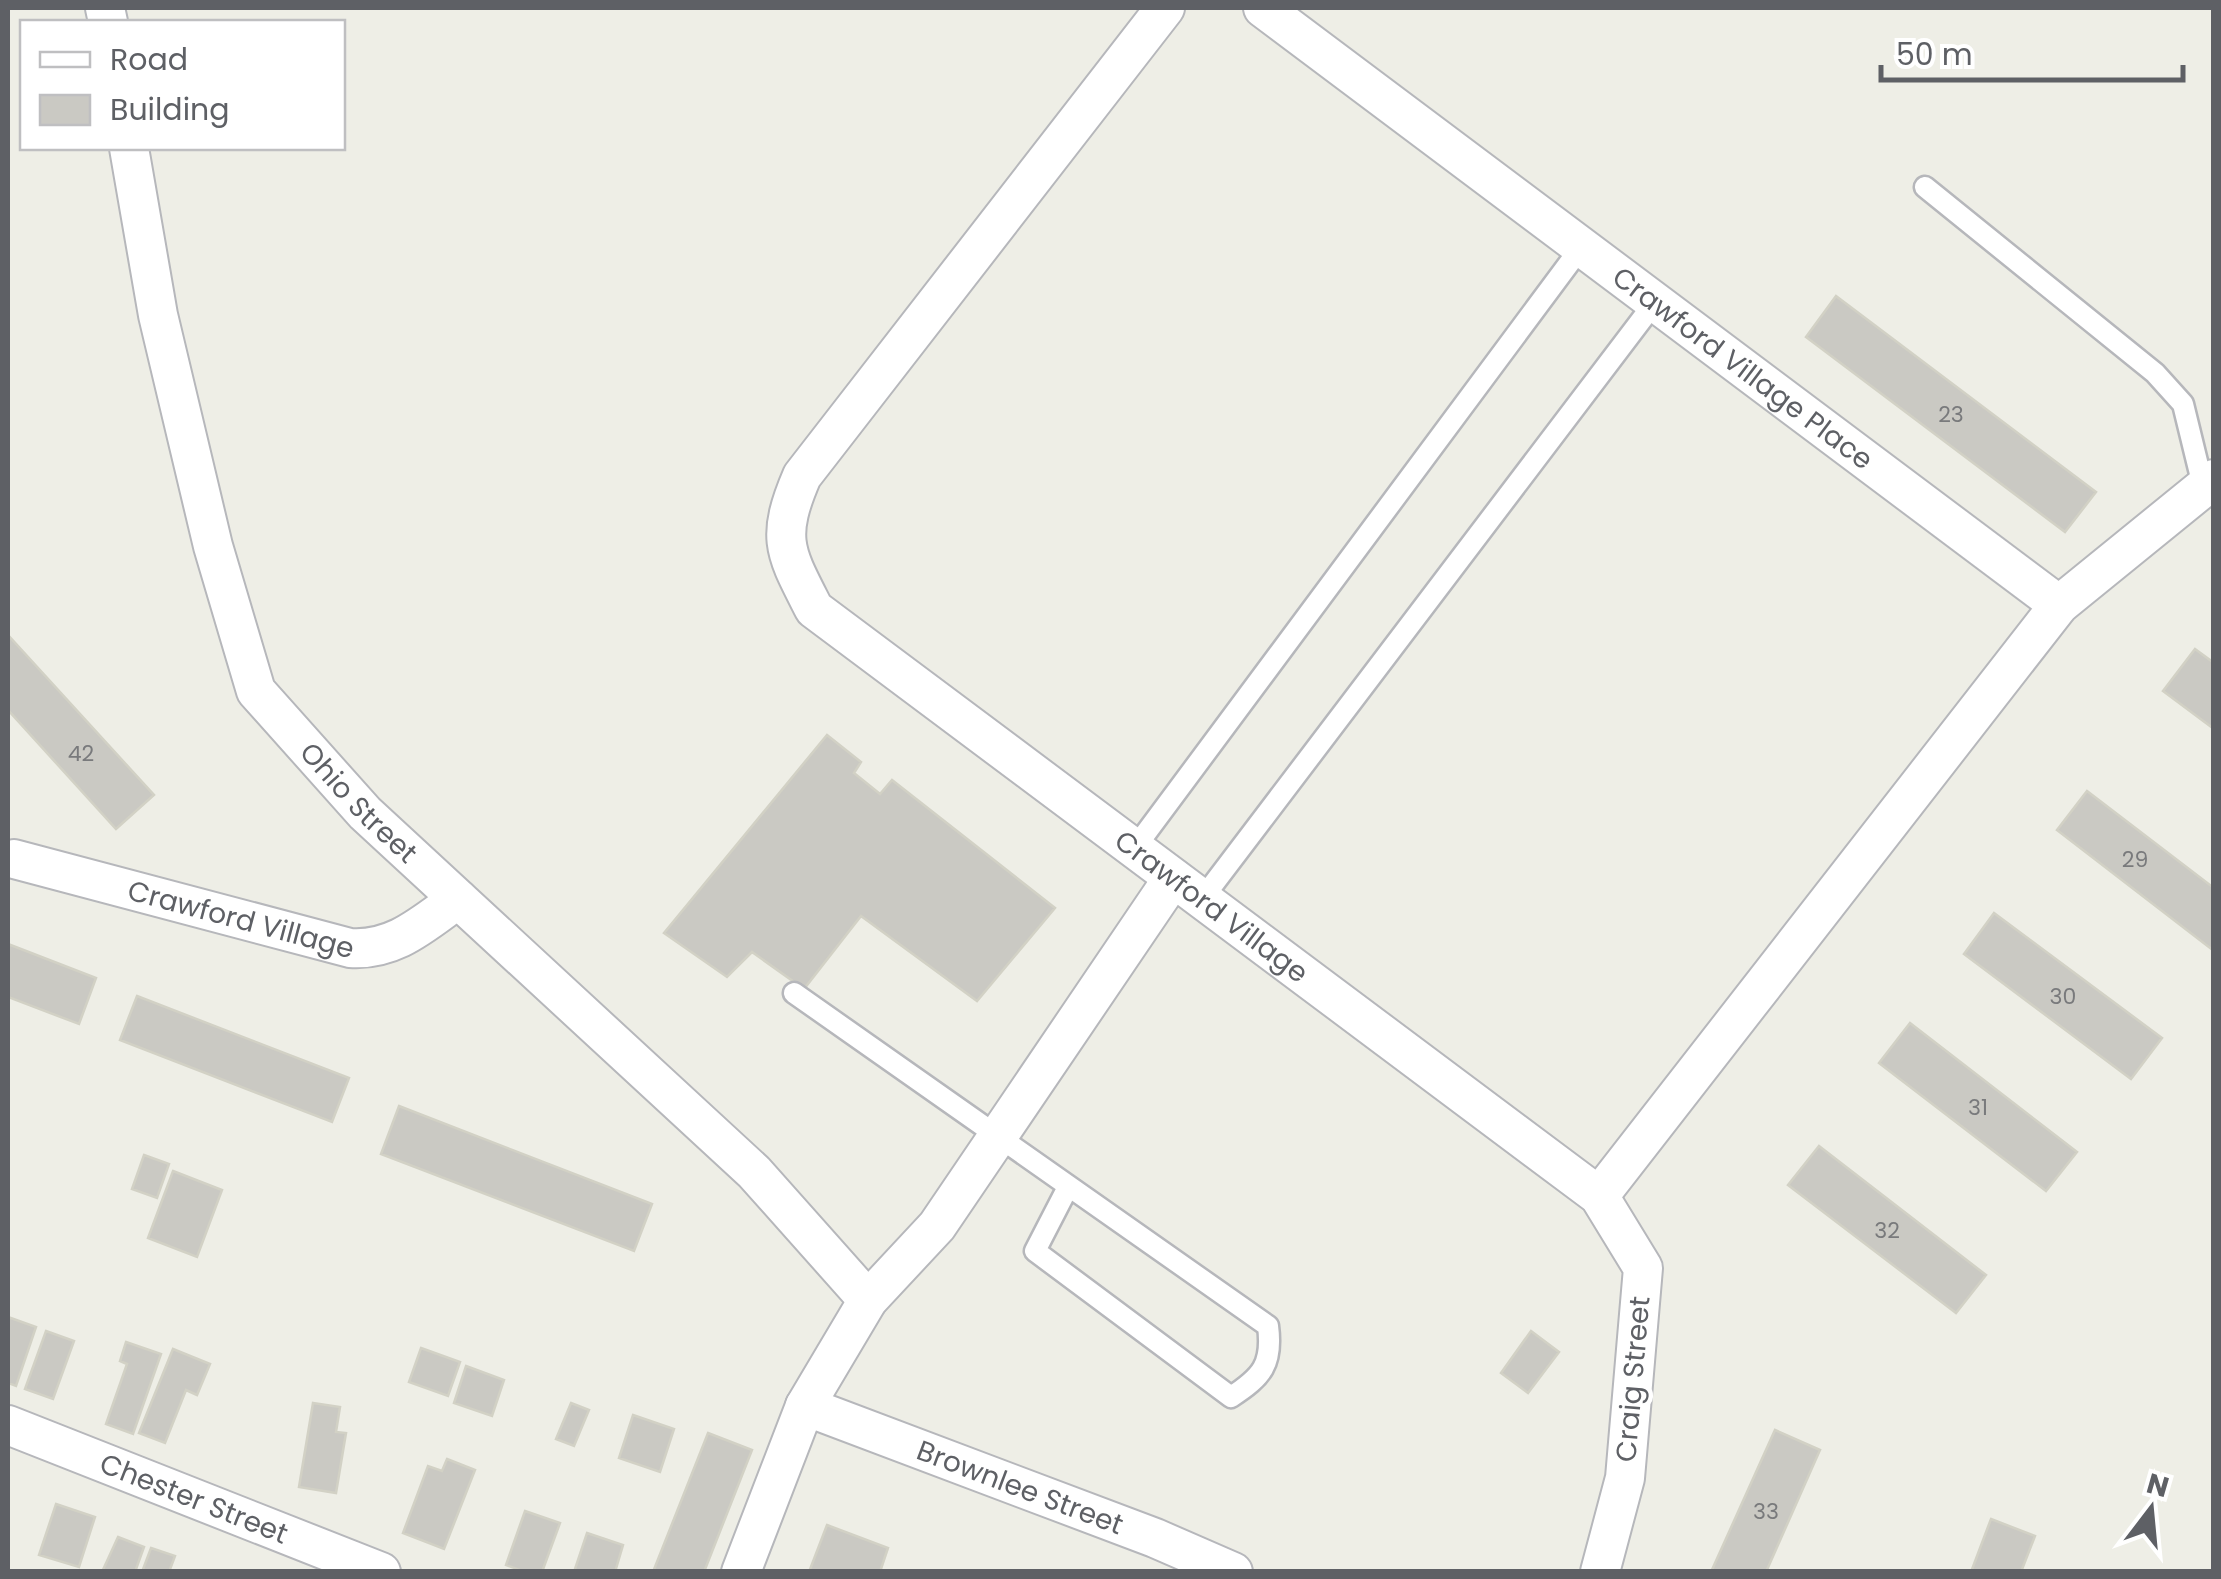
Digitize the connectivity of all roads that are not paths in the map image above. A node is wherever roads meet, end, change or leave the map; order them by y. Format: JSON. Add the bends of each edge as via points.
{"nodes":[{"id":1,"x":1166,"y":8,"type":"edge"},
{"id":2,"x":1266,"y":9,"type":"edge"},
{"id":3,"x":129,"y":150,"type":"edge"},
{"id":4,"x":1925,"y":187,"type":"dead end"},
{"id":5,"x":1582,"y":246,"type":"junction"},
{"id":6,"x":1656,"y":302,"type":"junction"},
{"id":7,"x":2208,"y":482,"type":"edge"},
{"id":8,"x":2059,"y":605,"type":"junction"},
{"id":9,"x":1134,"y":849,"type":"junction"},
{"id":10,"x":11,"y":858,"type":"edge"},
{"id":11,"x":1187,"y":889,"type":"junction"},
{"id":12,"x":458,"y":899,"type":"junction"},
{"id":13,"x":794,"y":993,"type":"dead end"},
{"id":14,"x":998,"y":1136,"type":"junction"},
{"id":15,"x":1068,"y":1187,"type":"junction"},
{"id":16,"x":1599,"y":1196,"type":"junction"},
{"id":17,"x":868,"y":1300,"type":"junction"},
{"id":18,"x":805,"y":1406,"type":"junction"},
{"id":19,"x":8,"y":1424,"type":"edge"},
{"id":20,"x":382,"y":1572,"type":"edge"},
{"id":21,"x":741,"y":1572,"type":"edge"},
{"id":22,"x":1233,"y":1572,"type":"edge"},
{"id":23,"x":1600,"y":1572,"type":"edge"}],
"edges":[{"from":1,"to":9,"type":"street","name":"Crawford Village","via":[[802,476],[786,512],[787,556],[814,609]]},
{"from":2,"to":5,"type":"street","name":"Crawford Village Place"},
{"from":3,"to":12,"type":"street","name":"Ohio Street","via":[[162,334],[256,691],[365,812]]},
{"from":4,"to":7,"type":"lane","via":[[2155,373],[2182,404]]},
{"from":5,"to":6,"type":"street","name":"Crawford Village Place"},
{"from":5,"to":9,"type":"lane"},
{"from":6,"to":8,"type":"street","name":"Crawford Village Place"},
{"from":6,"to":11,"type":"lane"},
{"from":7,"to":8,"type":"street"},
{"from":8,"to":16,"type":"street"},
{"from":9,"to":11,"type":"street","name":"Crawford Village"},
{"from":10,"to":12,"type":"street","name":"Crawford Village","via":[[350,948],[372,950],[401,940]]},
{"from":11,"to":14,"type":"street"},
{"from":11,"to":16,"type":"street","name":"Crawford Village"},
{"from":12,"to":17,"type":"street","name":"Ohio Street","via":[[754,1172]]},
{"from":13,"to":14,"type":"lane"},
{"from":14,"to":15,"type":"lane"},
{"from":14,"to":17,"type":"street","via":[[937,1226]]},
{"from":15,"to":15,"type":"lane","via":[[1268,1326],[1271,1351],[1256,1380],[1231,1397],[1034,1251]]},
{"from":16,"to":23,"type":"street","name":"Craig Street","via":[[1643,1268],[1625,1478]]},
{"from":17,"to":18,"type":"street"},
{"from":18,"to":21,"type":"street"},
{"from":18,"to":22,"type":"street","name":"Brownlee Street"},
{"from":19,"to":20,"type":"street","name":"Chester Street"}]}
